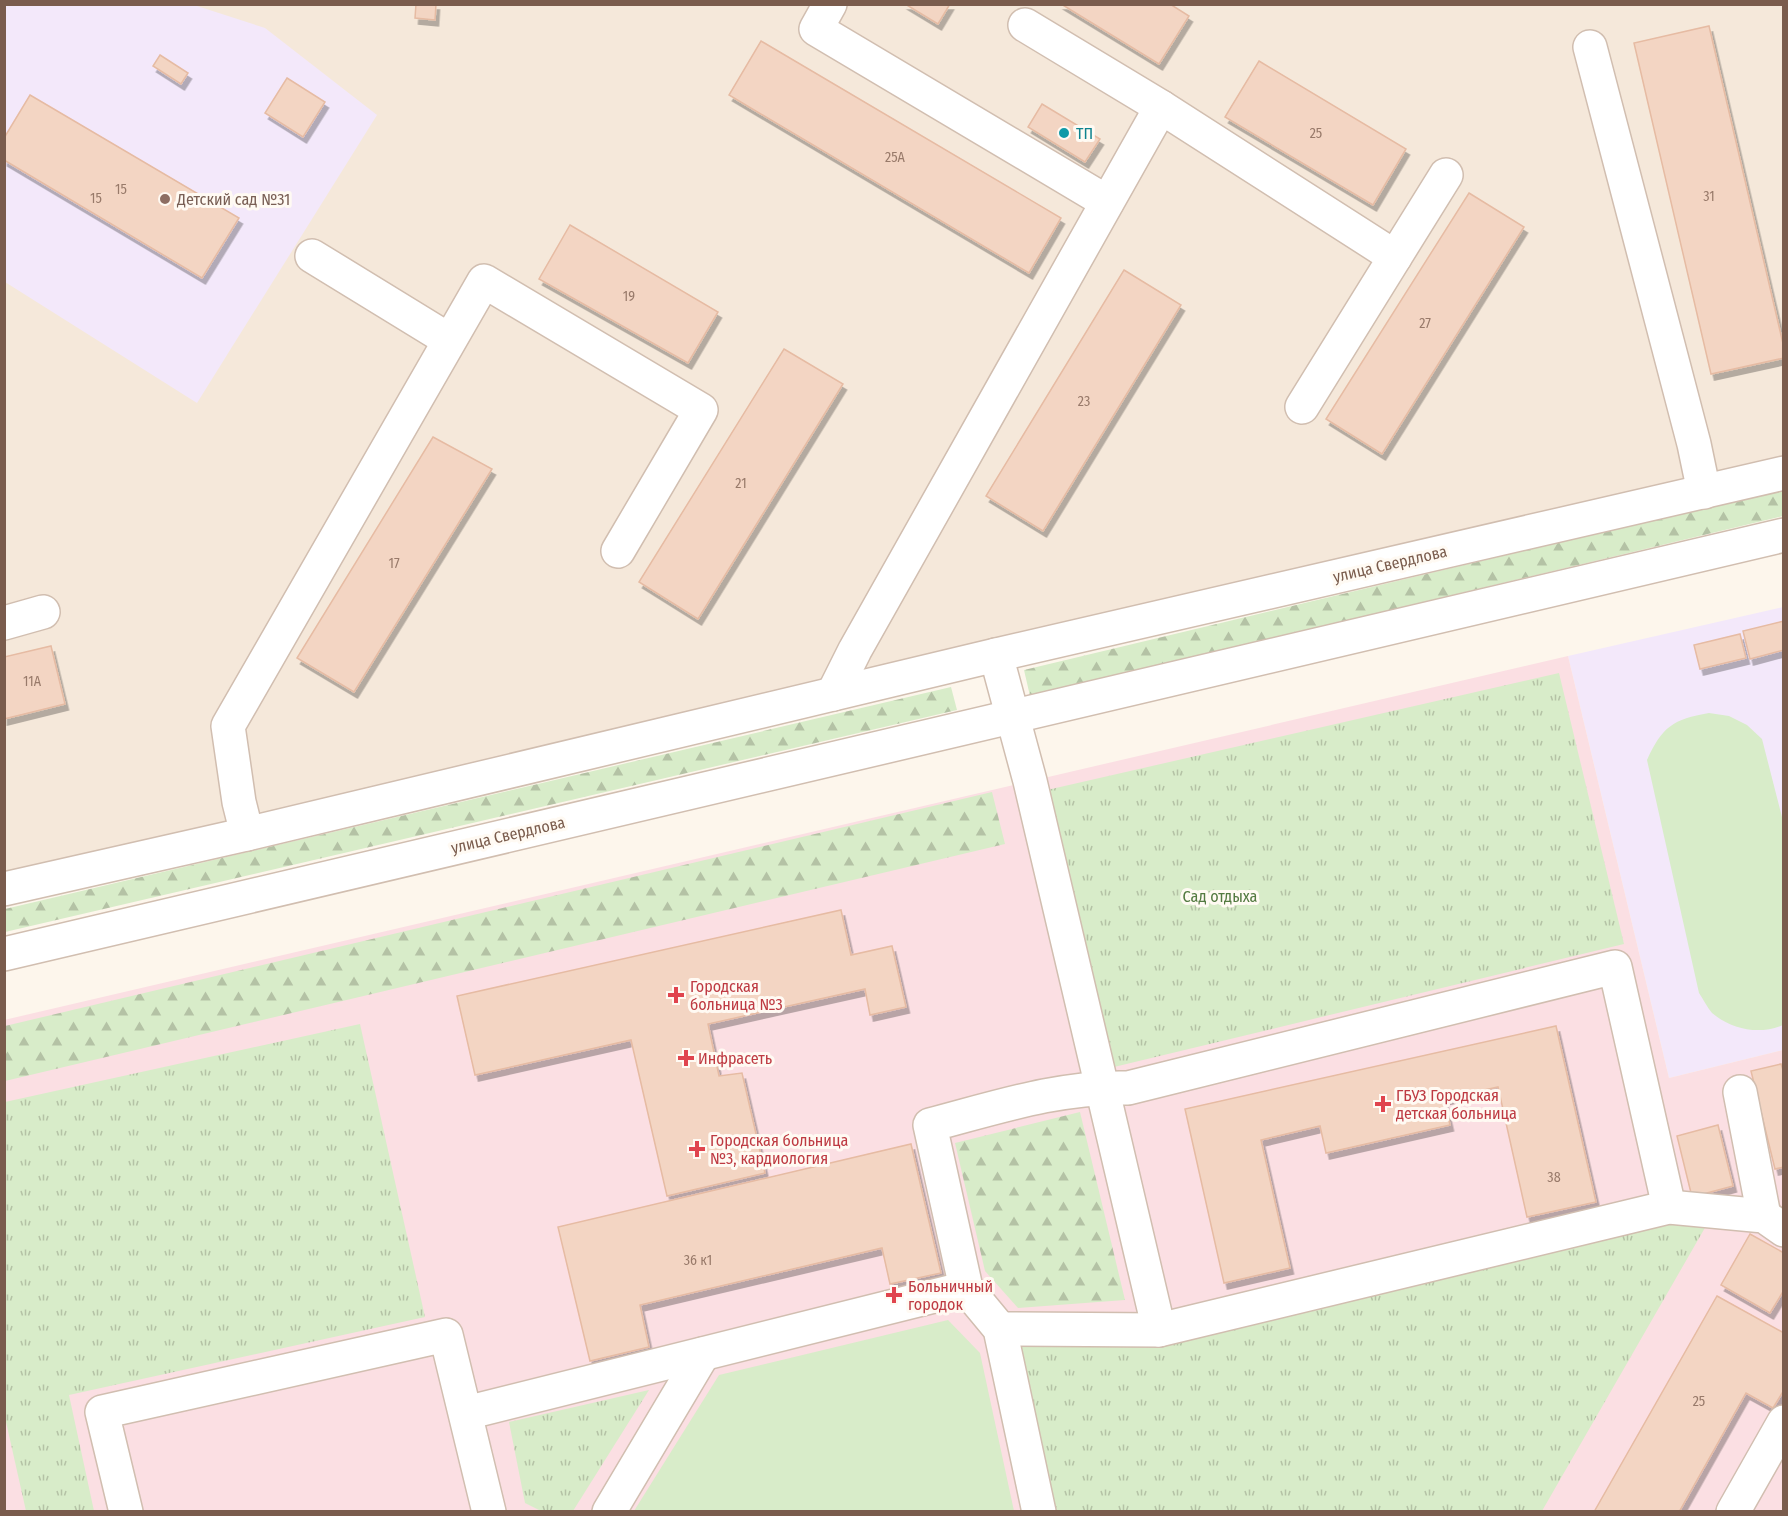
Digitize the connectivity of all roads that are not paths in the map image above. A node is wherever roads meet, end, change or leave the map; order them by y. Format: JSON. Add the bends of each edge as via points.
{"nodes":[{"id":1,"x":830,"y":4,"type":"edge"},
{"id":2,"x":1025,"y":25,"type":"dead end"},
{"id":3,"x":1590,"y":47,"type":"dead end"},
{"id":4,"x":1161,"y":107,"type":"junction"},
{"id":5,"x":1446,"y":175,"type":"dead end"},
{"id":6,"x":1107,"y":202,"type":"junction"},
{"id":7,"x":312,"y":256,"type":"dead end"},
{"id":8,"x":1395,"y":257,"type":"junction"},
{"id":9,"x":449,"y":340,"type":"junction"},
{"id":10,"x":1302,"y":407,"type":"dead end"},
{"id":11,"x":1784,"y":473,"type":"edge"},
{"id":12,"x":1704,"y":492,"type":"junction"},
{"id":13,"x":1784,"y":536,"type":"edge"},
{"id":14,"x":618,"y":551,"type":"dead end"},
{"id":15,"x":44,"y":612,"type":"dead end"},
{"id":16,"x":4,"y":623,"type":"edge"},
{"id":17,"x":996,"y":655,"type":"junction"},
{"id":18,"x":833,"y":693,"type":"junction"},
{"id":19,"x":1012,"y":717,"type":"junction"},
{"id":20,"x":247,"y":834,"type":"junction"},
{"id":21,"x":4,"y":889,"type":"edge"},
{"id":22,"x":4,"y":954,"type":"edge"},
{"id":23,"x":1102,"y":1087,"type":"junction"},
{"id":24,"x":1740,"y":1092,"type":"dead end"},
{"id":25,"x":1669,"y":1207,"type":"junction"},
{"id":26,"x":1774,"y":1223,"type":"edge"},
{"id":27,"x":966,"y":1288,"type":"junction"},
{"id":28,"x":1000,"y":1329,"type":"junction"},
{"id":29,"x":1159,"y":1330,"type":"junction"},
{"id":30,"x":703,"y":1354,"type":"junction"},
{"id":31,"x":466,"y":1413,"type":"junction"},
{"id":32,"x":1784,"y":1422,"type":"edge"},
{"id":33,"x":126,"y":1512,"type":"edge"},
{"id":34,"x":489,"y":1512,"type":"edge"},
{"id":35,"x":609,"y":1512,"type":"edge"},
{"id":36,"x":1039,"y":1512,"type":"edge"},
{"id":37,"x":1733,"y":1512,"type":"edge"}],
"edges":[{"from":1,"to":6,"type":"street","via":[[816,28]]},
{"from":2,"to":4,"type":"street"},
{"from":3,"to":12,"type":"street"},
{"from":4,"to":6,"type":"street"},
{"from":4,"to":8,"type":"street"},
{"from":5,"to":8,"type":"street"},
{"from":6,"to":18,"type":"street"},
{"from":7,"to":9,"type":"street"},
{"from":8,"to":10,"type":"street"},
{"from":9,"to":14,"type":"street","via":[[484,281],[701,410]]},
{"from":9,"to":20,"type":"street","via":[[228,726]]},
{"from":11,"to":12,"type":"street","name":"улица Свердлова"},
{"from":12,"to":17,"type":"street","name":"улица Свердлова"},
{"from":13,"to":19,"type":"street","name":"улица Свердлова"},
{"from":15,"to":16,"type":"street"},
{"from":17,"to":18,"type":"street","name":"улица Свердлова"},
{"from":17,"to":19,"type":"street"},
{"from":18,"to":20,"type":"street","name":"улица Свердлова"},
{"from":19,"to":22,"type":"street","name":"улица Свердлова"},
{"from":19,"to":23,"type":"street"},
{"from":20,"to":21,"type":"street","name":"улица Свердлова"},
{"from":23,"to":25,"type":"street","via":[[1128,1088],[1615,967]]},
{"from":23,"to":27,"type":"street","via":[[1059,1092],[930,1125]]},
{"from":23,"to":29,"type":"street"},
{"from":24,"to":26,"type":"street"},
{"from":25,"to":26,"type":"street"},
{"from":25,"to":29,"type":"street"},
{"from":27,"to":28,"type":"street"},
{"from":27,"to":30,"type":"street"},
{"from":28,"to":29,"type":"street"},
{"from":28,"to":36,"type":"street"},
{"from":30,"to":31,"type":"street"},
{"from":30,"to":35,"type":"street"},
{"from":31,"to":33,"type":"street","via":[[446,1335],[102,1412]]},
{"from":31,"to":34,"type":"street"},
{"from":32,"to":37,"type":"street"}]}
